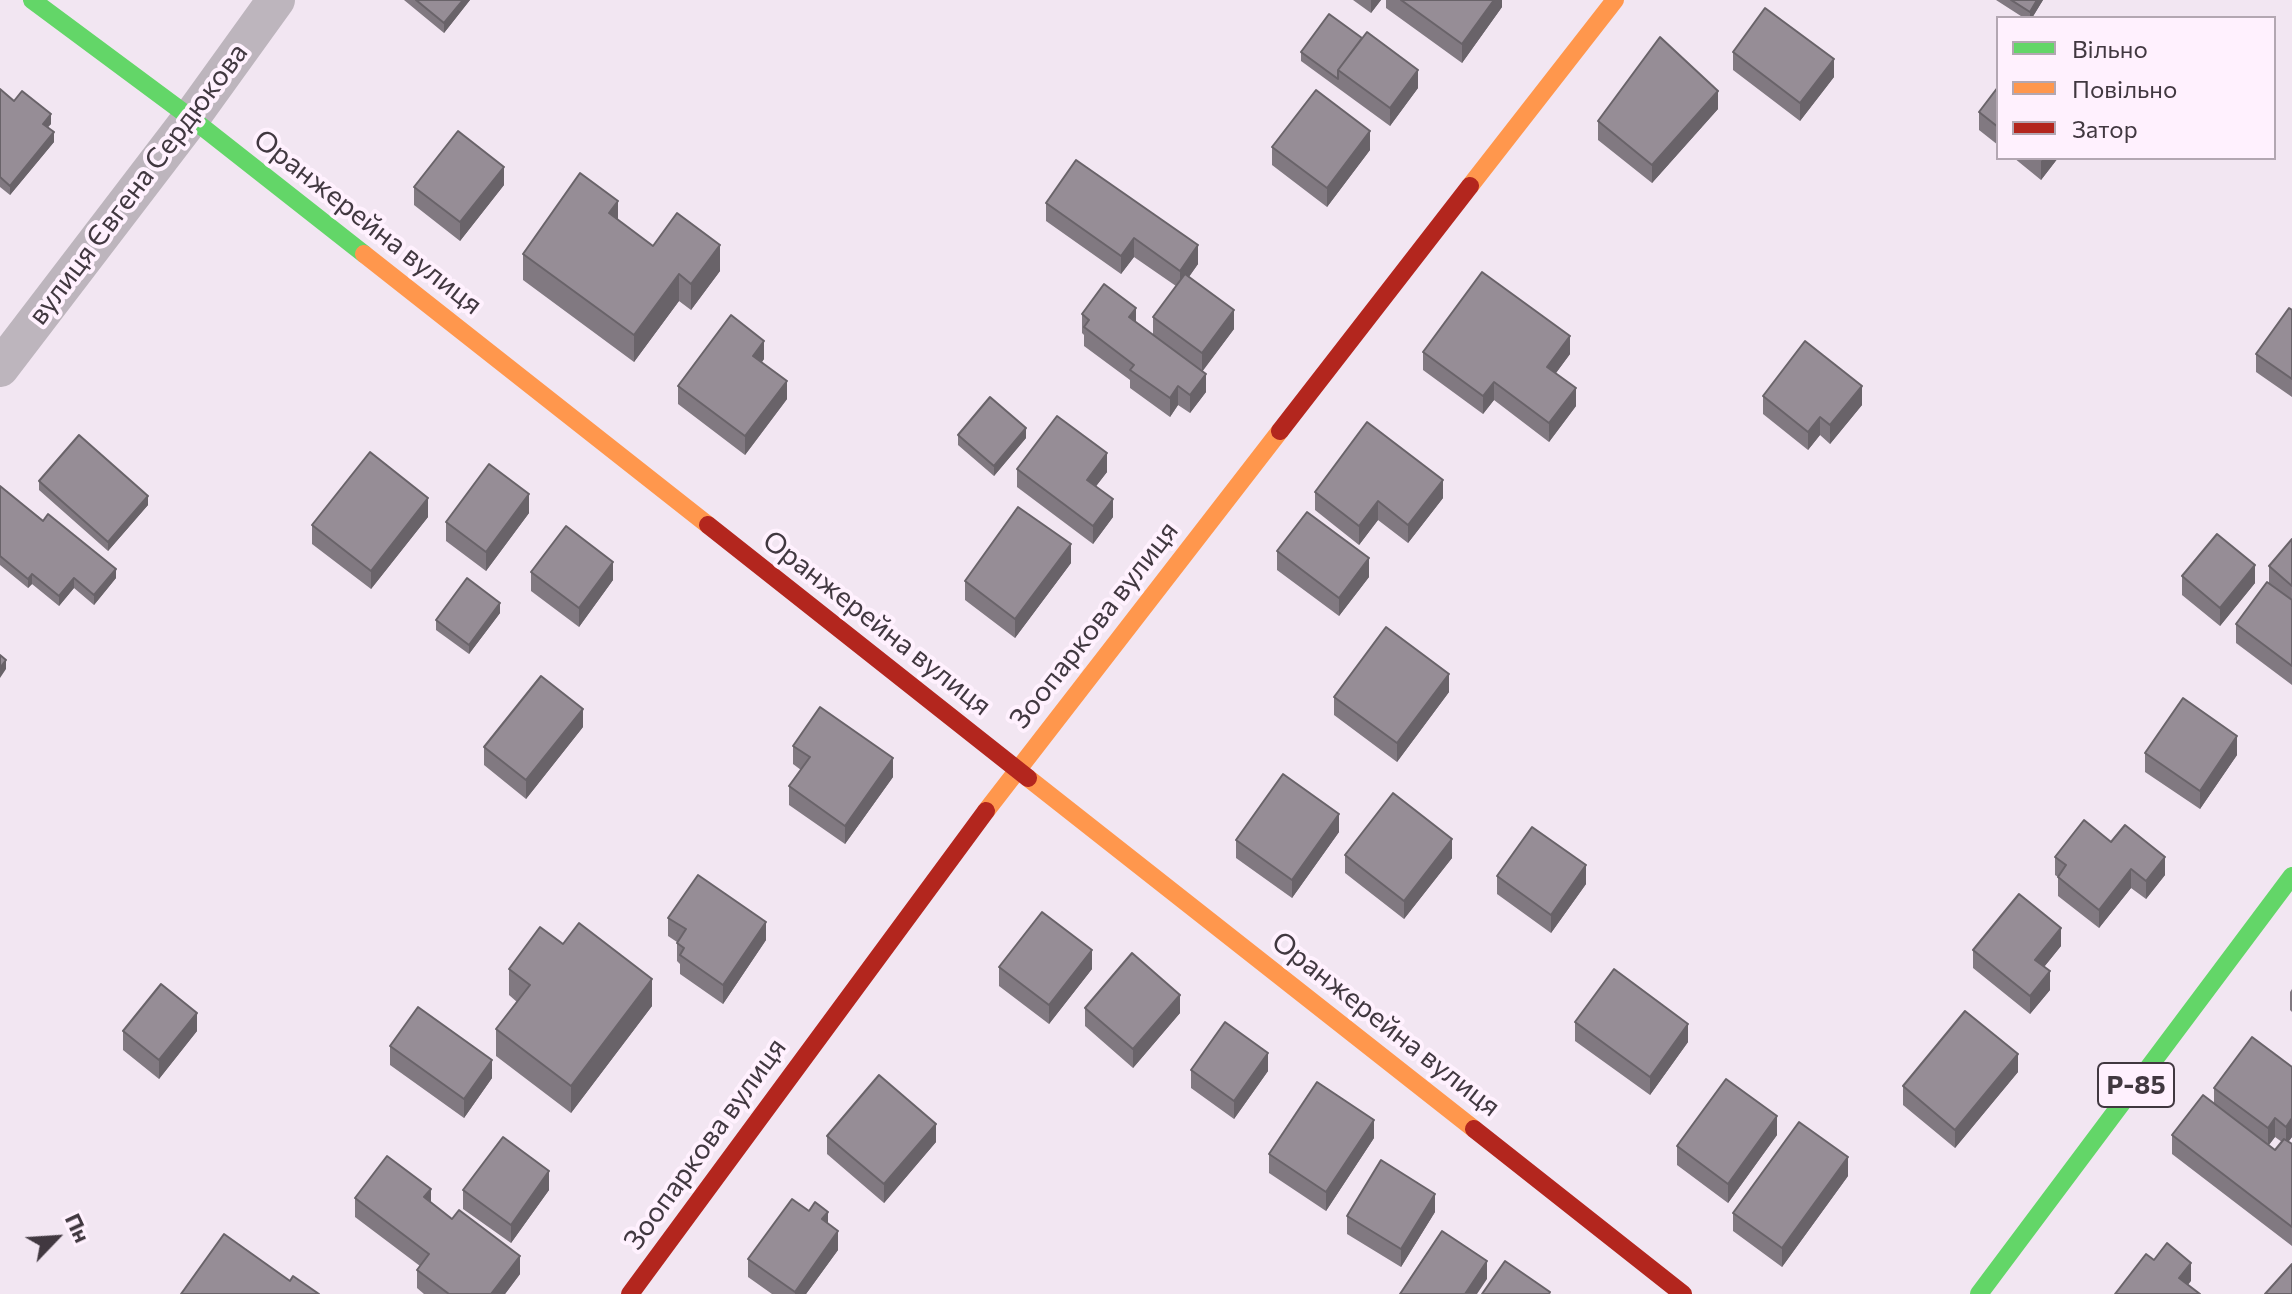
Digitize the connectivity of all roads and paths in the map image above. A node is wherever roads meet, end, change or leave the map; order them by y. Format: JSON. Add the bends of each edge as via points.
{"nodes":[{"id":1,"x":32,"y":0,"type":"edge"},
{"id":2,"x":276,"y":0,"type":"edge"},
{"id":3,"x":1615,"y":0,"type":"edge"},
{"id":4,"x":191,"y":118,"type":"junction"},
{"id":5,"x":0,"y":368,"type":"edge"},
{"id":6,"x":1017,"y":769,"type":"junction"},
{"id":7,"x":2292,"y":876,"type":"edge"},
{"id":8,"x":630,"y":1294,"type":"edge"},
{"id":9,"x":1683,"y":1294,"type":"edge"},
{"id":10,"x":1979,"y":1294,"type":"edge"}],
"edges":[{"from":1,"to":4,"type":"street","name":"Оранжерейна вулиця"},
{"from":2,"to":4,"type":"street","name":"вулиця Євгена Сердюкова"},
{"from":3,"to":6,"type":"street","name":"Зоопаркова вулиця"},
{"from":4,"to":5,"type":"street","name":"вулиця Євгена Сердюкова"},
{"from":4,"to":6,"type":"street","name":"Оранжерейна вулиця"},
{"from":6,"to":8,"type":"street","name":"Зоопаркова вулиця"},
{"from":6,"to":9,"type":"street","name":"Оранжерейна вулиця"},
{"from":7,"to":10,"type":"street","number":"Р-85"}]}
